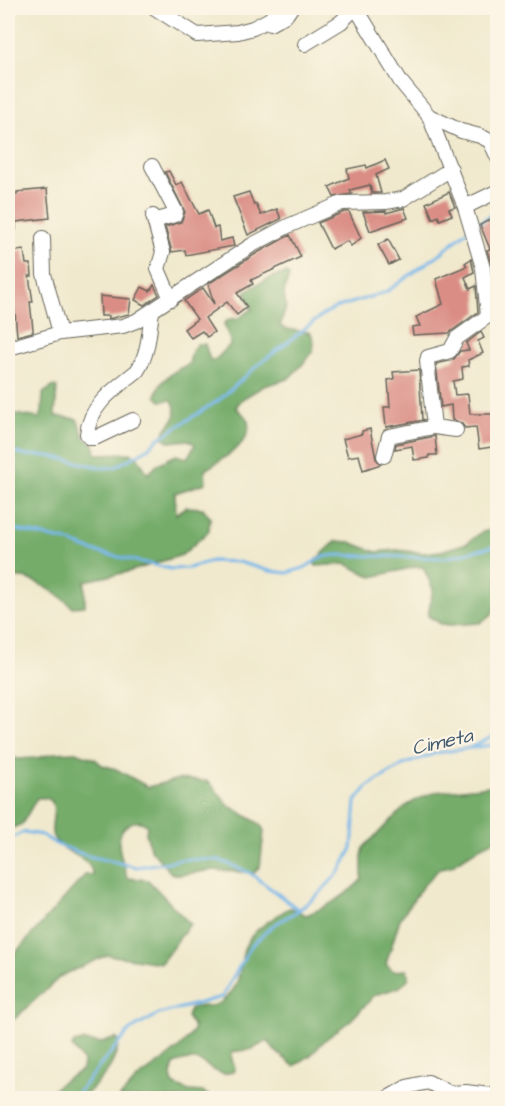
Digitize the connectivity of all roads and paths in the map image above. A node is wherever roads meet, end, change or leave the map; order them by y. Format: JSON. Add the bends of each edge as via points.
{"nodes":[{"id":1,"x":155,"y":8,"type":"edge"},
{"id":2,"x":280,"y":8,"type":"edge"},
{"id":3,"x":291,"y":8,"type":"edge"},
{"id":4,"x":356,"y":8,"type":"edge"},
{"id":5,"x":253,"y":28,"type":"junction"},
{"id":6,"x":305,"y":44,"type":"dead end"},
{"id":7,"x":429,"y":116,"type":"junction"},
{"id":8,"x":498,"y":158,"type":"edge"},
{"id":9,"x":152,"y":166,"type":"dead end"},
{"id":10,"x":451,"y":169,"type":"junction"},
{"id":11,"x":498,"y":191,"type":"edge"},
{"id":12,"x":465,"y":207,"type":"junction"},
{"id":13,"x":43,"y":238,"type":"dead end"},
{"id":14,"x":171,"y":299,"type":"junction"},
{"id":15,"x":152,"y":311,"type":"junction"},
{"id":16,"x":60,"y":333,"type":"junction"},
{"id":17,"x":8,"y":342,"type":"edge"},
{"id":18,"x":132,"y":420,"type":"dead end"},
{"id":19,"x":435,"y":427,"type":"junction"},
{"id":20,"x":456,"y":430,"type":"dead end"},
{"id":21,"x":384,"y":456,"type":"dead end"},
{"id":22,"x":498,"y":1096,"type":"edge"},
{"id":23,"x":388,"y":1098,"type":"edge"}],
"edges":[{"from":1,"to":5,"type":"street","via":[[197,35]]},
{"from":2,"to":5,"type":"street"},
{"from":3,"to":5,"type":"street","via":[[277,21]]},
{"from":4,"to":6,"type":"street"},
{"from":4,"to":7,"type":"street","via":[[400,82]]},
{"from":7,"to":8,"type":"street","via":[[490,141]]},
{"from":7,"to":10,"type":"street"},
{"from":9,"to":14,"type":"street","via":[[176,213],[154,219],[163,252],[158,269]]},
{"from":10,"to":12,"type":"street"},
{"from":10,"to":14,"type":"street","via":[[403,199],[329,207],[252,245]]},
{"from":11,"to":12,"type":"street"},
{"from":12,"to":19,"type":"street","via":[[483,268],[489,313],[458,338],[450,351],[428,357]]},
{"from":13,"to":16,"type":"street","via":[[44,274]]},
{"from":14,"to":15,"type":"street"},
{"from":15,"to":16,"type":"street","via":[[123,326]]},
{"from":15,"to":18,"type":"street","via":[[141,366],[103,398],[88,424],[87,434],[95,438]]},
{"from":16,"to":17,"type":"street","via":[[16,346]]},
{"from":19,"to":20,"type":"street"},
{"from":19,"to":21,"type":"street","via":[[389,436]]},
{"from":22,"to":23,"type":"street","via":[[450,1093],[428,1082],[407,1087]]}]}
